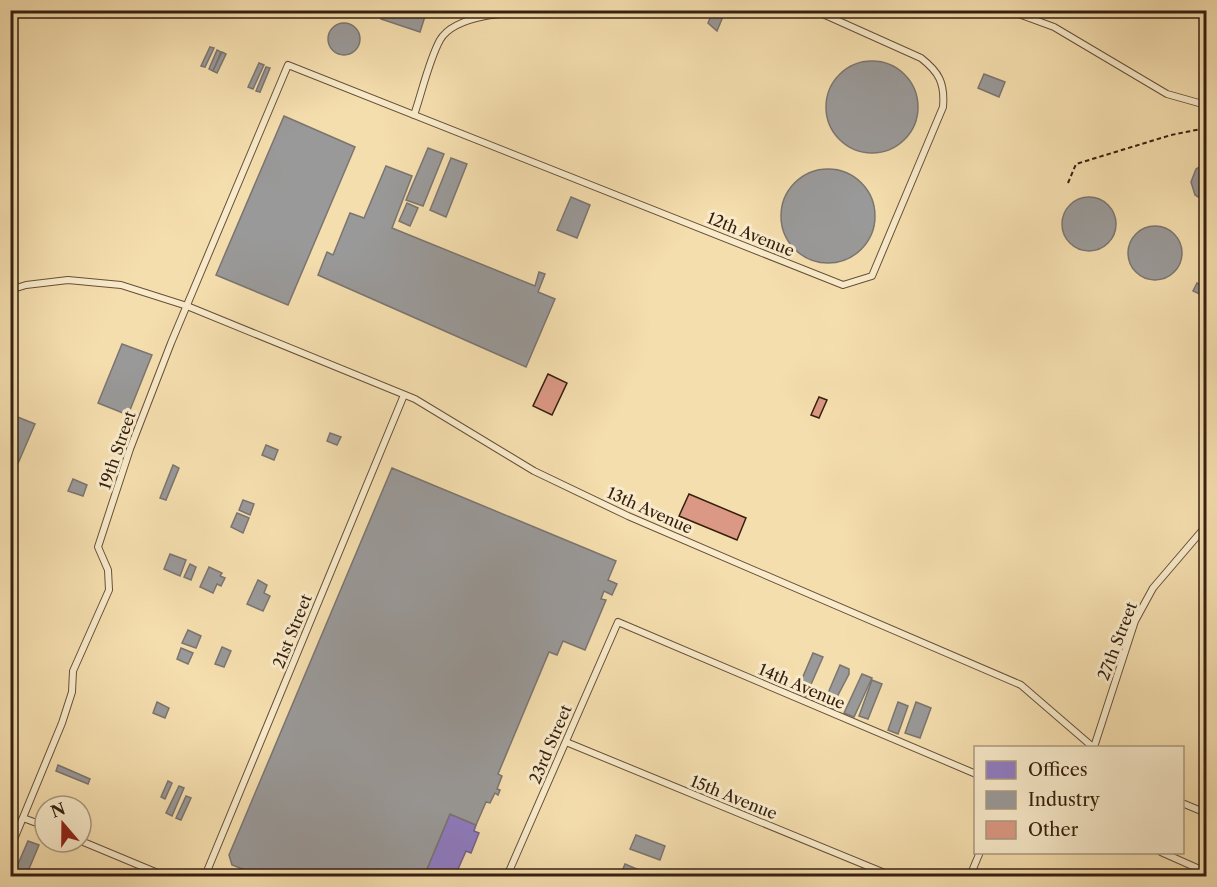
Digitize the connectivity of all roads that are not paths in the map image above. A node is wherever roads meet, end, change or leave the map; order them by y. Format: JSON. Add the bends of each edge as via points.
{"nodes":[{"id":1,"x":568,"y":10,"type":"edge"},
{"id":2,"x":814,"y":10,"type":"edge"},
{"id":3,"x":1008,"y":10,"type":"edge"},
{"id":4,"x":288,"y":65,"type":"joint"},
{"id":5,"x":1206,"y":105,"type":"edge"},
{"id":6,"x":414,"y":115,"type":"junction"},
{"id":7,"x":10,"y":290,"type":"edge"},
{"id":8,"x":187,"y":306,"type":"junction"},
{"id":9,"x":404,"y":395,"type":"junction"},
{"id":10,"x":1206,"y":526,"type":"edge"},
{"id":11,"x":618,"y":622,"type":"joint"},
{"id":12,"x":566,"y":742,"type":"junction"},
{"id":13,"x":1093,"y":746,"type":"edge"},
{"id":14,"x":1094,"y":746,"type":"edge"},
{"id":15,"x":974,"y":774,"type":"edge"},
{"id":16,"x":1184,"y":804,"type":"edge"},
{"id":17,"x":1206,"y":813,"type":"edge"},
{"id":18,"x":24,"y":818,"type":"junction"},
{"id":19,"x":33,"y":821,"type":"edge"},
{"id":20,"x":93,"y":847,"type":"edge"},
{"id":21,"x":10,"y":849,"type":"edge"},
{"id":22,"x":979,"y":854,"type":"edge"},
{"id":23,"x":1166,"y":854,"type":"edge"},
{"id":24,"x":1206,"y":872,"type":"edge"},
{"id":25,"x":165,"y":876,"type":"edge"},
{"id":26,"x":206,"y":876,"type":"edge"},
{"id":27,"x":507,"y":876,"type":"edge"},
{"id":28,"x":892,"y":876,"type":"edge"},
{"id":29,"x":970,"y":876,"type":"edge"}],
"edges":[{"from":1,"to":6,"type":"lane","via":[[481,16],[452,28],[441,39]]},
{"from":2,"to":6,"type":"lane","name":"12th Avenue","via":[[921,58],[936,69],[945,87],[943,107],[872,276],[843,285]]},
{"from":3,"to":5,"type":"lane","via":[[1054,27],[1167,94]]},
{"from":4,"to":6,"type":"lane","name":"12th Avenue"},
{"from":4,"to":8,"type":"lane","name":"19th Street"},
{"from":7,"to":8,"type":"lane","name":"13th Avenue","via":[[68,280],[96,281]]},
{"from":8,"to":9,"type":"lane","name":"13th Avenue"},
{"from":8,"to":18,"type":"lane","name":"19th Street","via":[[130,449],[99,547],[108,570],[109,590],[73,671],[72,692],[62,723]]},
{"from":9,"to":13,"type":"lane","name":"13th Avenue","via":[[534,471],[628,516],[1022,684]]},
{"from":9,"to":26,"type":"lane","name":"21st Street"},
{"from":10,"to":14,"type":"lane","name":"27th Street","via":[[1153,588],[1135,621]]},
{"from":11,"to":12,"type":"lane","name":"23rd Street"},
{"from":11,"to":15,"type":"lane","name":"14th Avenue"},
{"from":12,"to":27,"type":"lane","name":"23rd Street"},
{"from":12,"to":28,"type":"lane","name":"15th Avenue"},
{"from":16,"to":17,"type":"lane"},
{"from":18,"to":19,"type":"lane"},
{"from":18,"to":21,"type":"lane","name":"19th Street"},
{"from":20,"to":25,"type":"lane"},
{"from":22,"to":29,"type":"lane"},
{"from":23,"to":24,"type":"lane"}]}
